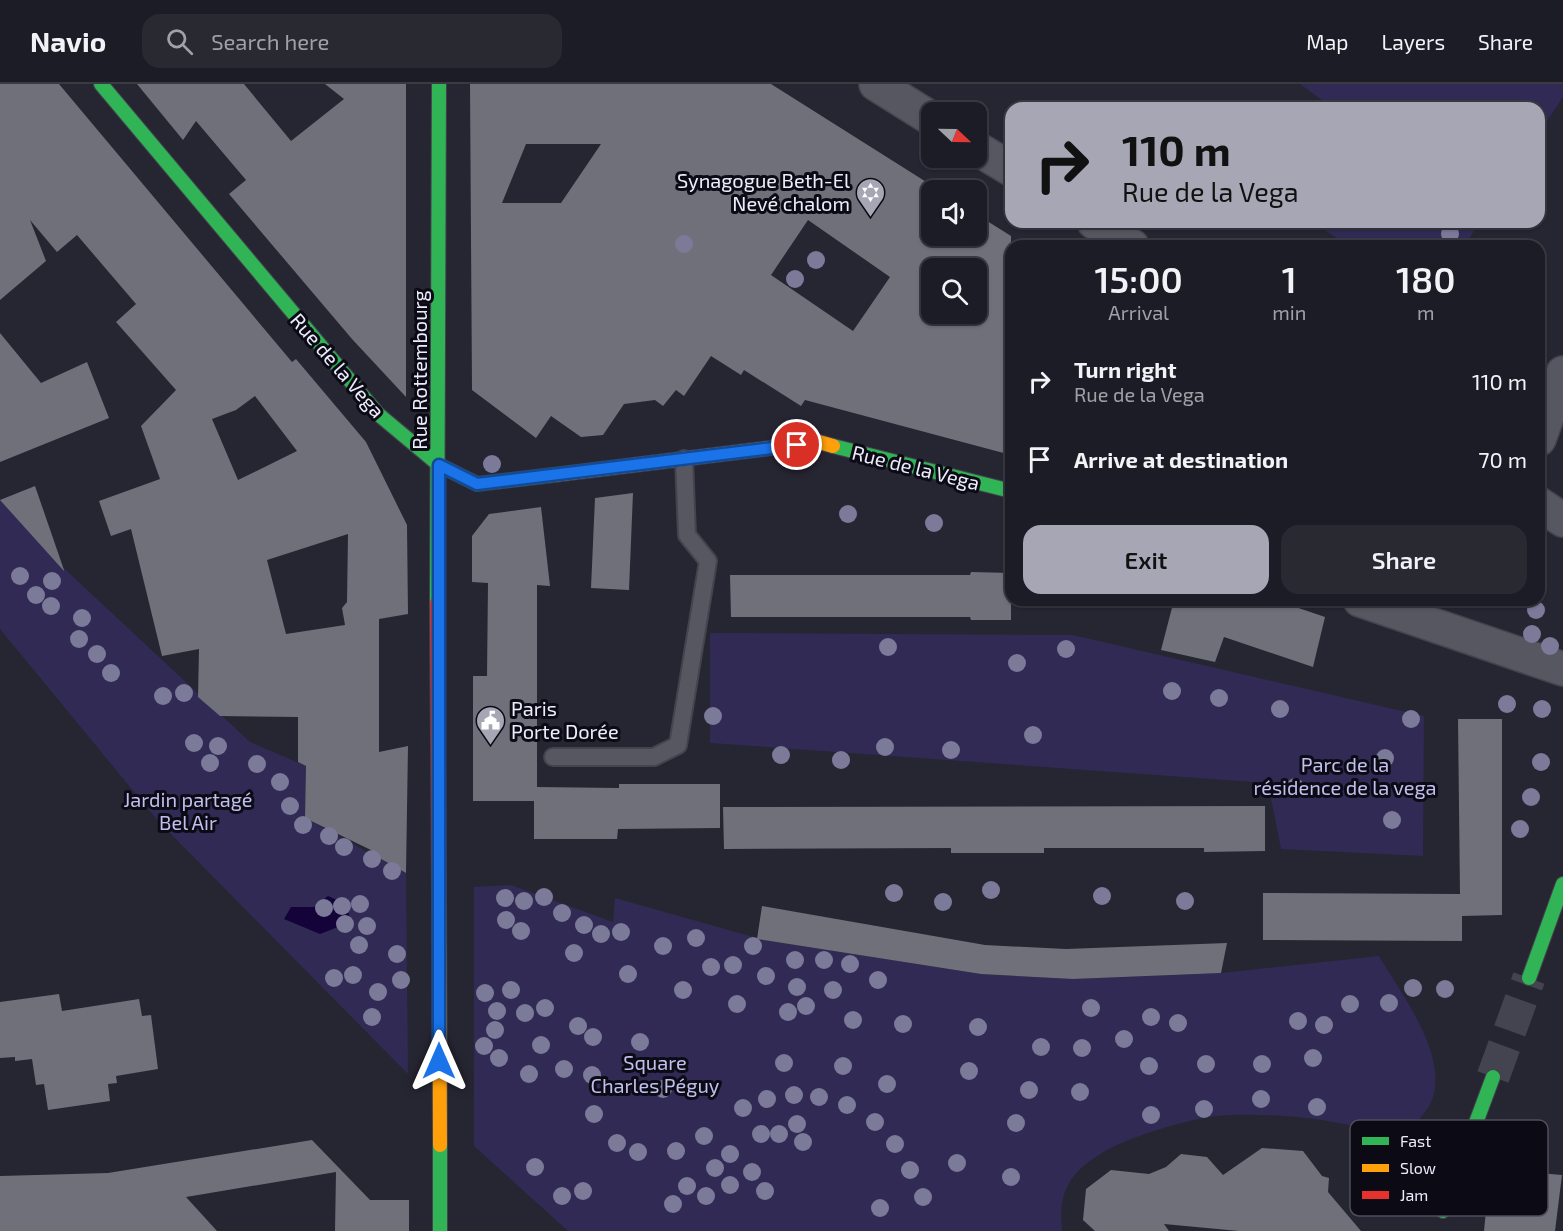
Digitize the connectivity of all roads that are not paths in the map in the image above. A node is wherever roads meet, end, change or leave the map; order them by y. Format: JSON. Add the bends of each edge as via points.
{"nodes":[{"id":1,"x":101,"y":84,"type":"edge"},
{"id":2,"x":439,"y":84,"type":"edge"},
{"id":3,"x":876,"y":84,"type":"edge"},
{"id":4,"x":921,"y":112,"type":"edge"},
{"id":5,"x":987,"y":154,"type":"edge"},
{"id":6,"x":1005,"y":165,"type":"edge"},
{"id":7,"x":1104,"y":228,"type":"edge"},
{"id":8,"x":1122,"y":240,"type":"edge"},
{"id":9,"x":1563,"y":373,"type":"edge"},
{"id":10,"x":1545,"y":422,"type":"edge"},
{"id":11,"x":684,"y":459,"type":"junction"},
{"id":12,"x":439,"y":465,"type":"junction"},
{"id":13,"x":1005,"y":489,"type":"edge"},
{"id":14,"x":1545,"y":508,"type":"edge"},
{"id":15,"x":1563,"y":520,"type":"edge"},
{"id":16,"x":1378,"y":606,"type":"edge"},
{"id":17,"x":1563,"y":669,"type":"edge"},
{"id":18,"x":553,"y":757,"type":"dead end"},
{"id":19,"x":1563,"y":884,"type":"edge"},
{"id":20,"x":1529,"y":978,"type":"tunnel mouth"},
{"id":21,"x":1493,"y":1077,"type":"tunnel mouth"},
{"id":22,"x":1477,"y":1120,"type":"edge"},
{"id":23,"x":440,"y":1231,"type":"edge"}],
"edges":[{"from":1,"to":12,"type":"street","name":"Rue de la Vega","via":[[378,414]]},
{"from":2,"to":12,"type":"street","name":"Rue Rottembourg"},
{"from":3,"to":4,"type":"street"},
{"from":5,"to":6,"type":"street"},
{"from":7,"to":8,"type":"street"},
{"from":9,"to":10,"type":"street"},
{"from":11,"to":12,"type":"street","name":"Rue de la Vega","via":[[477,484]]},
{"from":11,"to":13,"type":"street","name":"Rue de la Vega","via":[[819,442]]},
{"from":11,"to":18,"type":"lane","via":[[687,536],[708,561],[678,745],[654,757]]},
{"from":12,"to":23,"type":"street","name":"Rue Rottembourg"},
{"from":14,"to":15,"type":"street"},
{"from":16,"to":17,"type":"street"},
{"from":19,"to":20,"type":"street"},
{"from":21,"to":22,"type":"street"}]}
